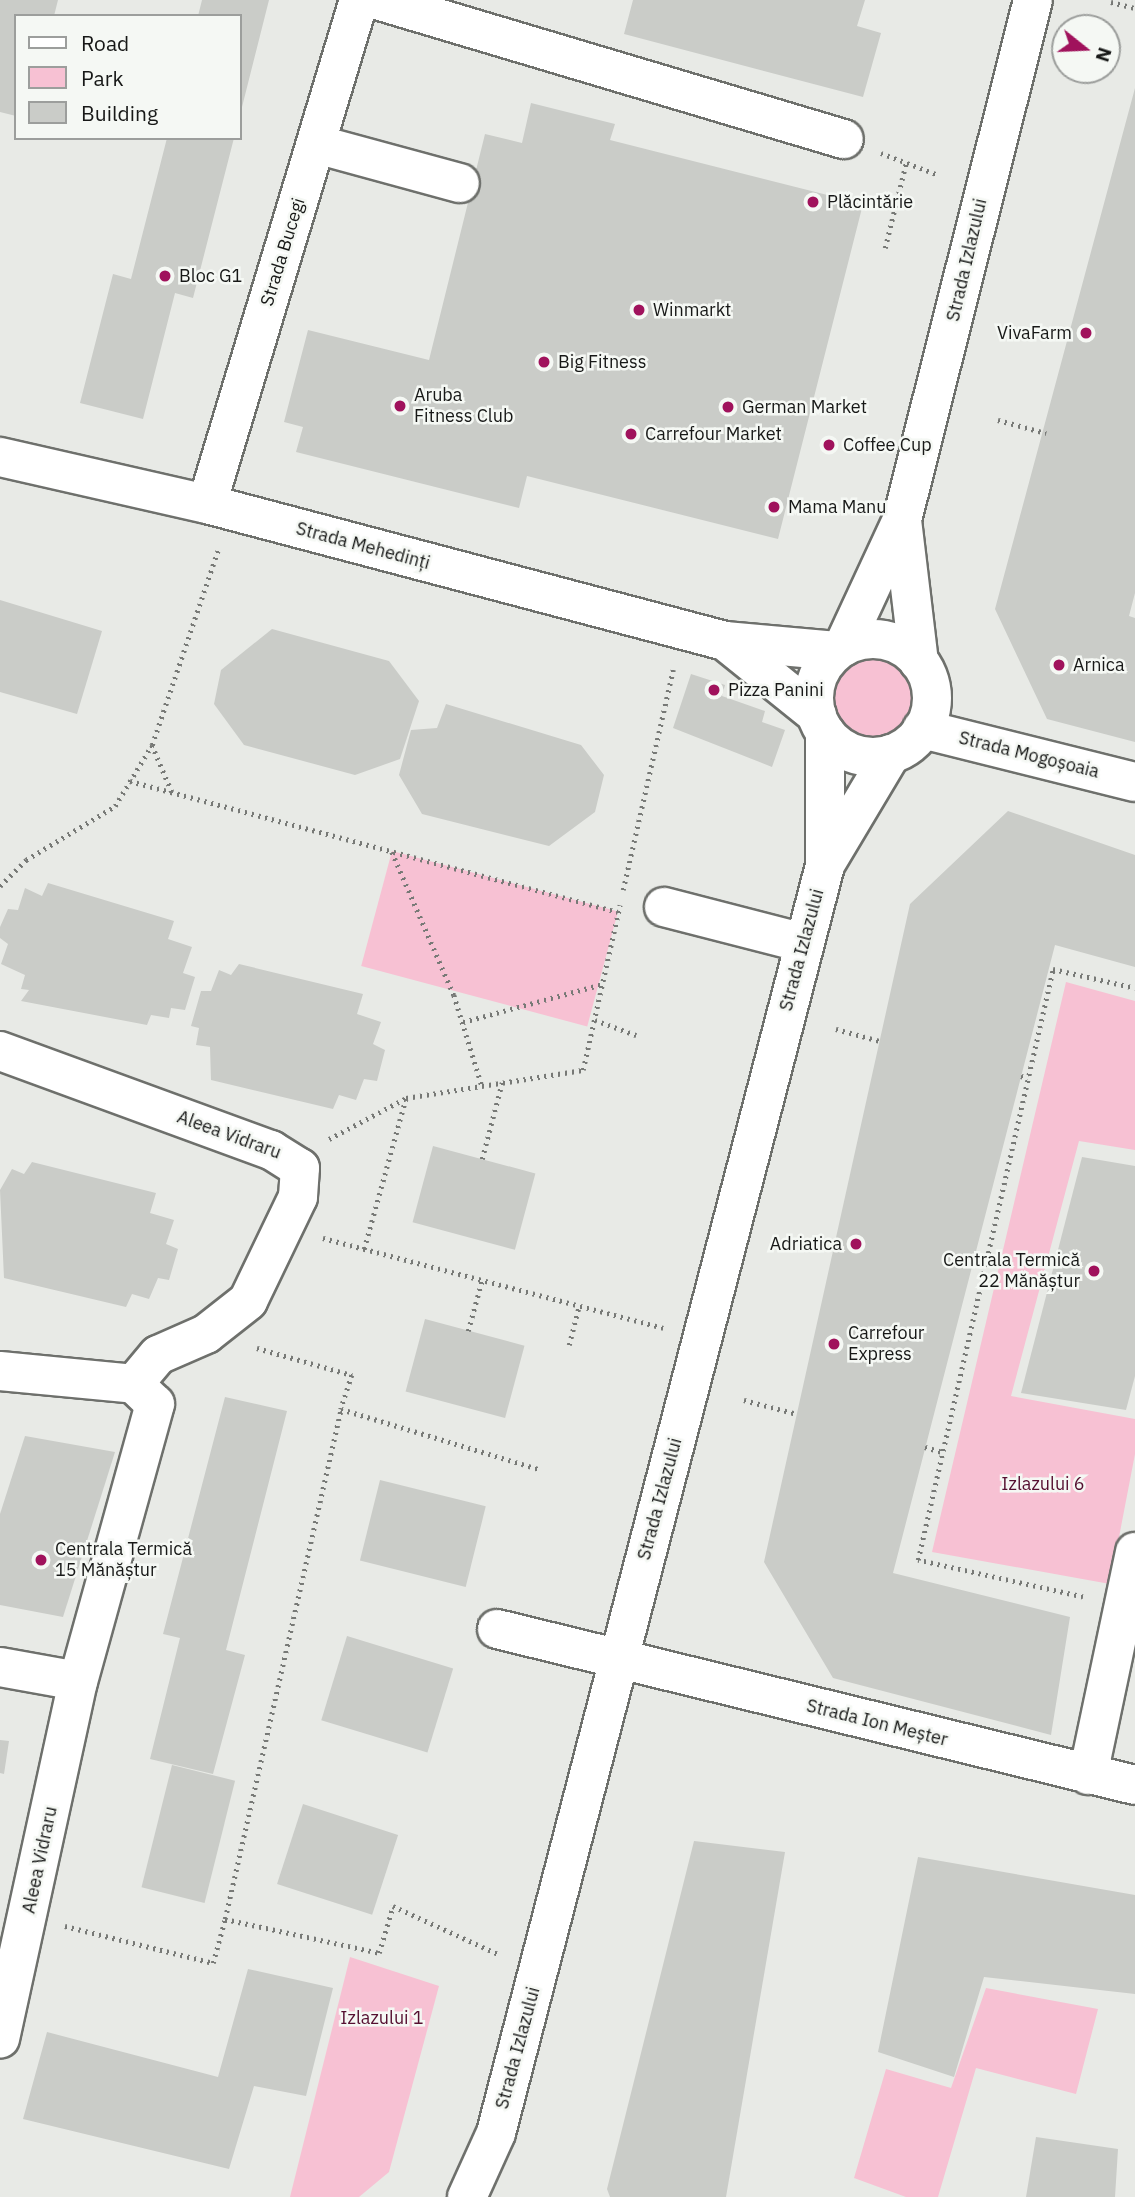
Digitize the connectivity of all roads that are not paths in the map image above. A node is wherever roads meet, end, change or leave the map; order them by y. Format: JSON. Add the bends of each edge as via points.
{"nodes":[{"id":1,"x":359,"y":0,"type":"edge"},
{"id":2,"x":377,"y":0,"type":"edge"},
{"id":3,"x":1032,"y":0,"type":"edge"},
{"id":4,"x":447,"y":10,"type":"edge"},
{"id":5,"x":844,"y":139,"type":"road end"},
{"id":6,"x":316,"y":144,"type":"junction"},
{"id":7,"x":460,"y":183,"type":"dead end"},
{"id":8,"x":0,"y":457,"type":"edge"},
{"id":9,"x":207,"y":504,"type":"junction"},
{"id":10,"x":902,"y":520,"type":"junction"},
{"id":11,"x":725,"y":641,"type":"junction"},
{"id":12,"x":840,"y":649,"type":"junction"},
{"id":13,"x":919,"y":662,"type":"junction"},
{"id":14,"x":821,"y":723,"type":"junction"},
{"id":15,"x":922,"y":729,"type":"junction"},
{"id":16,"x":891,"y":754,"type":"junction"},
{"id":17,"x":1135,"y":782,"type":"edge"},
{"id":18,"x":825,"y":865,"type":"junction"},
{"id":19,"x":664,"y":907,"type":"dead end"},
{"id":20,"x":804,"y":943,"type":"junction"},
{"id":21,"x":0,"y":1051,"type":"edge"},
{"id":22,"x":0,"y":1370,"type":"edge"},
{"id":23,"x":134,"y":1384,"type":"junction"},
{"id":24,"x":1135,"y":1552,"type":"edge"},
{"id":25,"x":497,"y":1629,"type":"dead end"},
{"id":26,"x":619,"y":1659,"type":"junction"},
{"id":27,"x":0,"y":1667,"type":"edge"},
{"id":28,"x":78,"y":1681,"type":"junction"},
{"id":29,"x":1088,"y":1775,"type":"junction"},
{"id":30,"x":1135,"y":1785,"type":"edge"},
{"id":31,"x":0,"y":2039,"type":"edge"},
{"id":32,"x":496,"y":2133,"type":"junction"},
{"id":33,"x":467,"y":2197,"type":"edge"},
{"id":34,"x":491,"y":2197,"type":"edge"}],
"edges":[{"from":1,"to":6,"type":"main road","name":"Strada Bucegi"},
{"from":2,"to":4,"type":"main road"},
{"from":3,"to":10,"type":"main road","name":"Strada Izlazului"},
{"from":4,"to":5,"type":"main road"},
{"from":6,"to":7,"type":"main road"},
{"from":6,"to":9,"type":"main road","name":"Strada Bucegi"},
{"from":8,"to":9,"type":"main road","name":"Strada Mehedinți"},
{"from":9,"to":11,"type":"main road","name":"Strada Mehedinți"},
{"from":10,"to":12,"type":"main road","name":"Strada Izlazului"},
{"from":10,"to":13,"type":"main road","name":"Strada Izlazului"},
{"from":11,"to":12,"type":"main road","name":"Strada Mehedinți"},
{"from":11,"to":14,"type":"main road","name":"Strada Mehedinți"},
{"from":12,"to":13,"type":"main road","via":[[892,642]]},
{"from":12,"to":14,"type":"main road","name":"Strada Izlazului","via":[[817,680]]},
{"from":13,"to":15,"type":"main road","name":"Strada Izlazului","via":[[932,702]]},
{"from":14,"to":16,"type":"main road","via":[[855,754]]},
{"from":14,"to":18,"type":"main road","name":"Strada Izlazului"},
{"from":15,"to":16,"type":"main road","name":"Strada Izlazului"},
{"from":15,"to":17,"type":"main road","name":"Strada Mogoșoaia"},
{"from":16,"to":18,"type":"main road","name":"Strada Izlazului"},
{"from":18,"to":20,"type":"main road","name":"Strada Izlazului"},
{"from":19,"to":20,"type":"main road"},
{"from":20,"to":26,"type":"main road","name":"Strada Izlazului"},
{"from":21,"to":23,"type":"main road","name":"Aleea Vidraru","via":[[290,1158],[303,1180],[248,1301],[206,1334],[175,1344]]},
{"from":22,"to":23,"type":"main road"},
{"from":23,"to":28,"type":"main road","name":"Aleea Vidraru","via":[[155,1404],[154,1422]]},
{"from":24,"to":29,"type":"main road"},
{"from":25,"to":26,"type":"main road","name":"Strada Ion Meșter"},
{"from":26,"to":29,"type":"main road","name":"Strada Ion Meșter"},
{"from":26,"to":32,"type":"main road","name":"Strada Izlazului"},
{"from":27,"to":28,"type":"main road"},
{"from":28,"to":31,"type":"main road","name":"Aleea Vidraru"},
{"from":29,"to":30,"type":"main road","name":"Strada Ion Meșter"},
{"from":32,"to":33,"type":"main road","name":"Strada Izlazului"},
{"from":32,"to":34,"type":"main road","name":"Strada Izlazului"}]}
